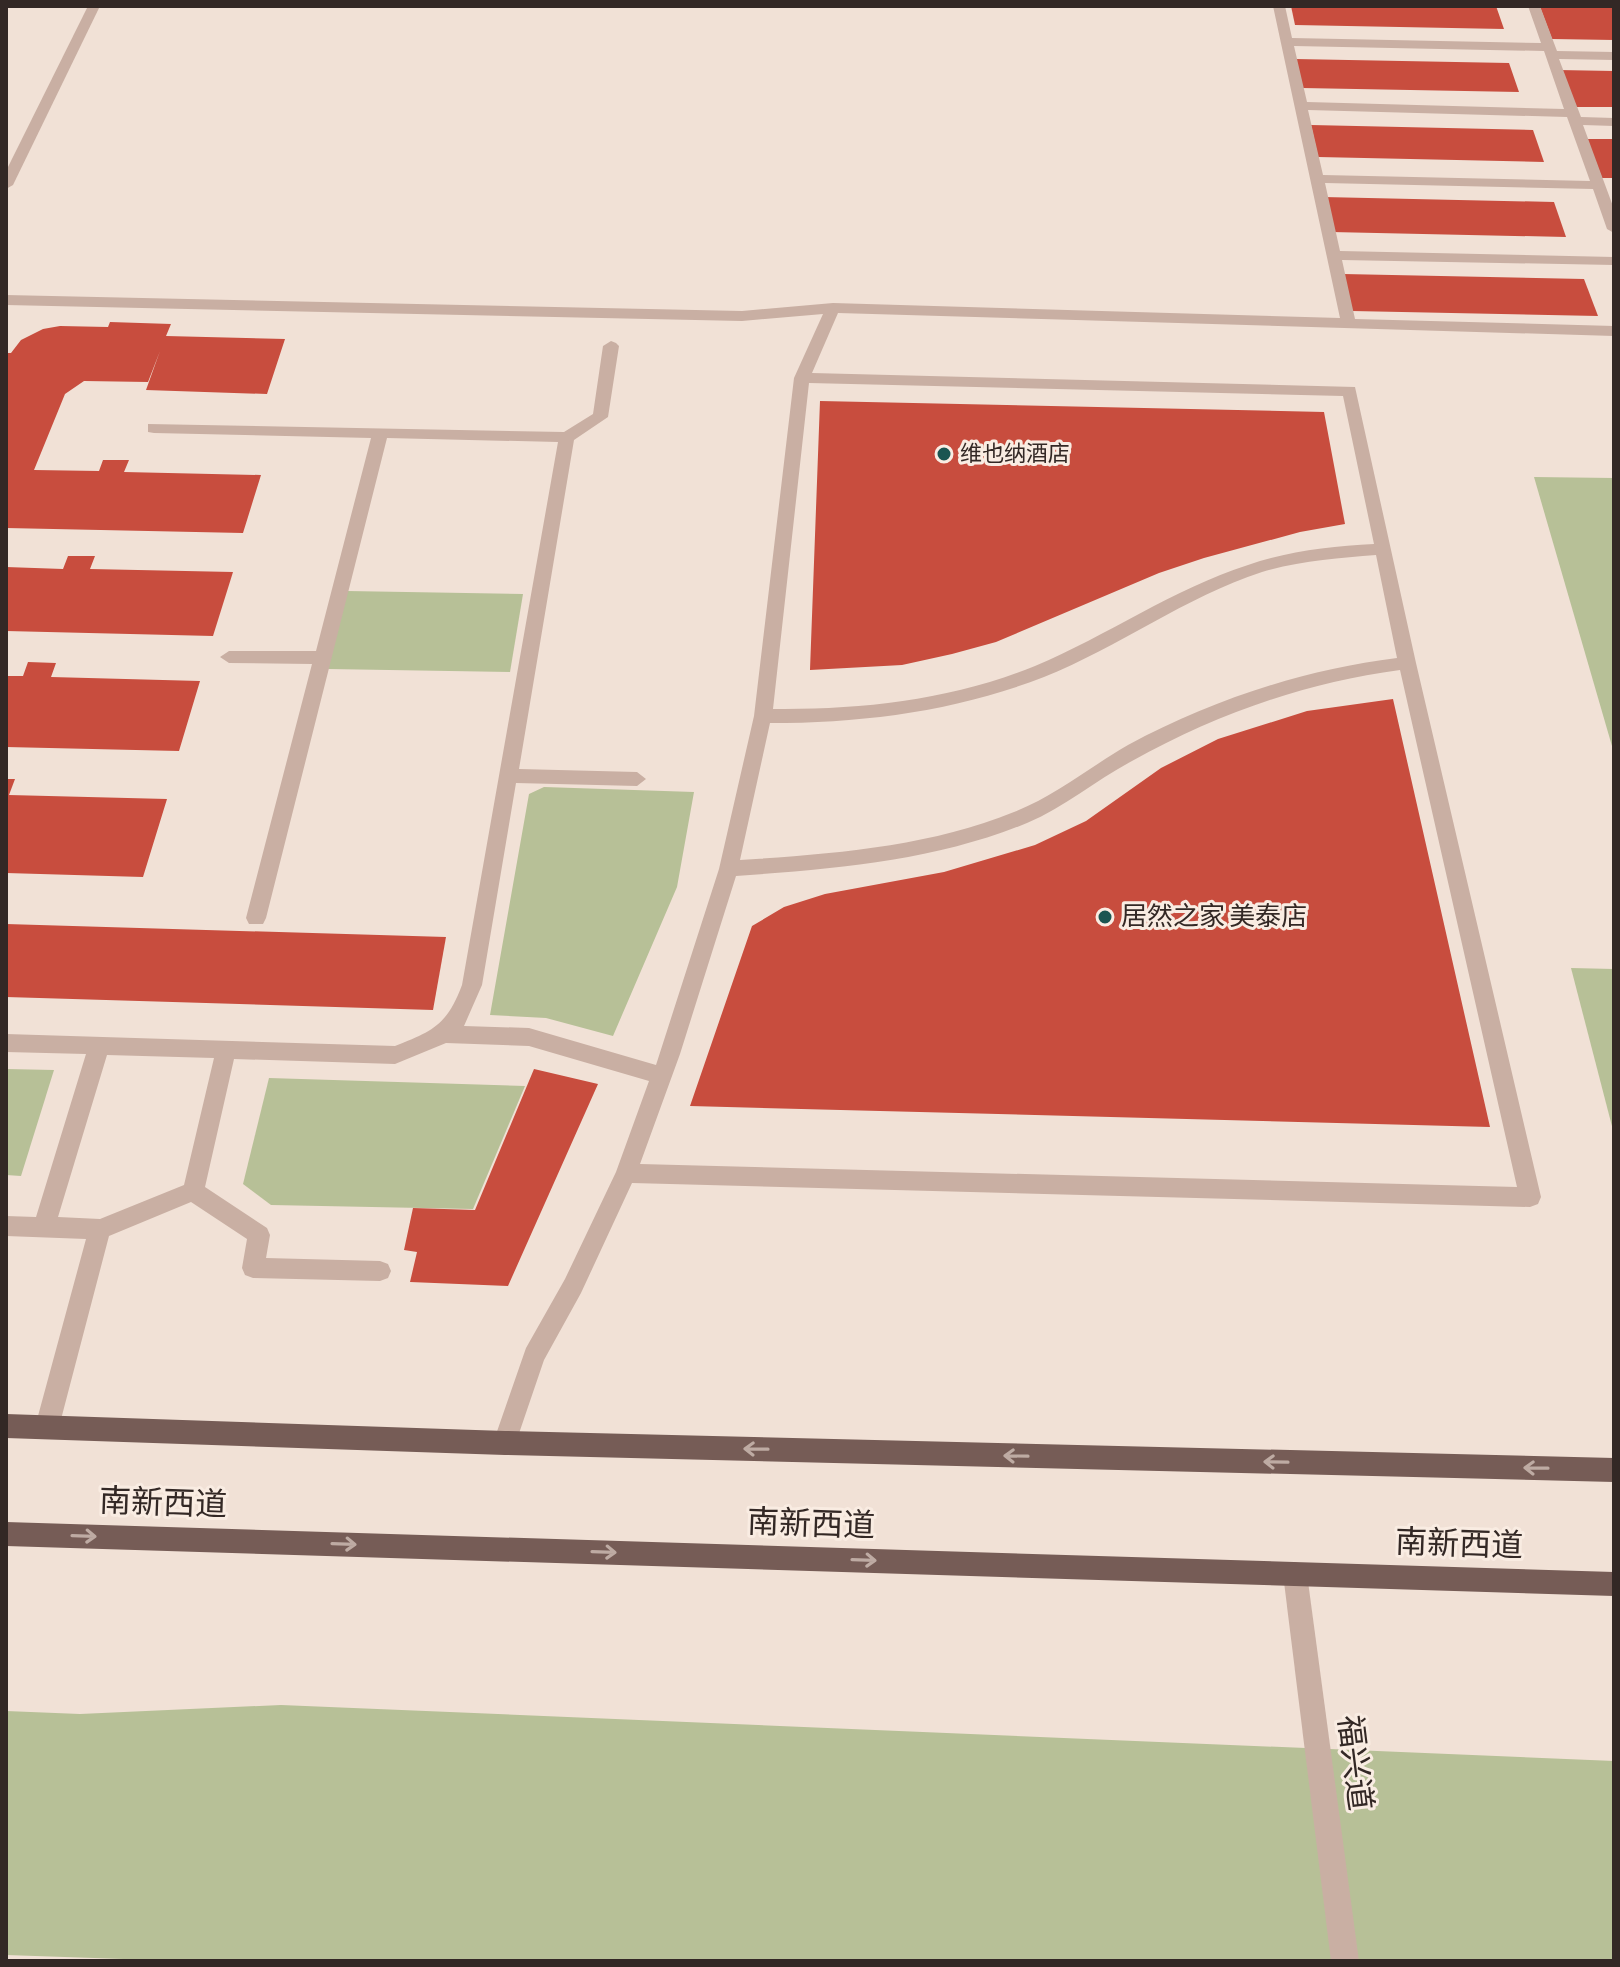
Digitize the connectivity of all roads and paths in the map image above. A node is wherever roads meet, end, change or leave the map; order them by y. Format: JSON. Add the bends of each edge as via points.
{"nodes":[{"id":1,"x":94,"y":6,"type":"edge"},
{"id":2,"x":1279,"y":6,"type":"edge"},
{"id":3,"x":1534,"y":6,"type":"edge"},
{"id":4,"x":1287,"y":42,"type":"junction"},
{"id":5,"x":1550,"y":51,"type":"junction"},
{"id":6,"x":1614,"y":56,"type":"edge"},
{"id":7,"x":1301,"y":106,"type":"junction"},
{"id":8,"x":1574,"y":117,"type":"junction"},
{"id":9,"x":1614,"y":122,"type":"edge"},
{"id":10,"x":1317,"y":179,"type":"junction"},
{"id":11,"x":6,"y":185,"type":"edge"},
{"id":12,"x":1604,"y":191,"type":"edge"},
{"id":13,"x":1614,"y":229,"type":"edge"},
{"id":14,"x":1333,"y":255,"type":"junction"},
{"id":15,"x":1614,"y":261,"type":"edge"},
{"id":16,"x":6,"y":300,"type":"edge"},
{"id":17,"x":833,"y":308,"type":"junction"},
{"id":18,"x":1348,"y":322,"type":"junction"},
{"id":19,"x":1614,"y":331,"type":"edge"},
{"id":20,"x":611,"y":346,"type":"dead end"},
{"id":21,"x":802,"y":378,"type":"junction"},
{"id":22,"x":154,"y":428,"type":"dead end"},
{"id":23,"x":380,"y":434,"type":"junction"},
{"id":24,"x":567,"y":437,"type":"junction"},
{"id":25,"x":1384,"y":549,"type":"junction"},
{"id":26,"x":229,"y":657,"type":"dead end"},
{"id":27,"x":322,"y":658,"type":"junction"},
{"id":28,"x":1407,"y":663,"type":"junction"},
{"id":29,"x":763,"y":716,"type":"junction"},
{"id":30,"x":508,"y":776,"type":"junction"},
{"id":31,"x":637,"y":779,"type":"dead end"},
{"id":32,"x":729,"y":869,"type":"junction"},
{"id":33,"x":256,"y":918,"type":"dead end"},
{"id":34,"x":447,"y":1034,"type":"junction"},
{"id":35,"x":6,"y":1043,"type":"edge"},
{"id":36,"x":99,"y":1046,"type":"junction"},
{"id":37,"x":226,"y":1050,"type":"junction"},
{"id":38,"x":662,"y":1076,"type":"junction"},
{"id":39,"x":626,"y":1173,"type":"junction"},
{"id":40,"x":193,"y":1191,"type":"junction"},
{"id":41,"x":6,"y":1226,"type":"edge"},
{"id":42,"x":44,"y":1227,"type":"junction"},
{"id":43,"x":100,"y":1229,"type":"junction"},
{"id":44,"x":380,"y":1271,"type":"dead end"},
{"id":45,"x":6,"y":1426,"type":"edge"},
{"id":46,"x":47,"y":1427,"type":"junction"},
{"id":47,"x":505,"y":1443,"type":"junction"},
{"id":48,"x":1614,"y":1470,"type":"edge"},
{"id":49,"x":6,"y":1534,"type":"edge"},
{"id":50,"x":1295,"y":1574,"type":"junction"},
{"id":51,"x":1614,"y":1584,"type":"edge"},
{"id":52,"x":1345,"y":1961,"type":"edge"}],
"edges":[{"from":1,"to":11,"type":"street"},
{"from":2,"to":4,"type":"street"},
{"from":3,"to":5,"type":"street"},
{"from":4,"to":5,"type":"street"},
{"from":4,"to":7,"type":"street"},
{"from":5,"to":6,"type":"street"},
{"from":5,"to":8,"type":"street"},
{"from":7,"to":8,"type":"street"},
{"from":7,"to":10,"type":"street"},
{"from":8,"to":9,"type":"street"},
{"from":8,"to":12,"type":"street"},
{"from":10,"to":12,"type":"street"},
{"from":10,"to":14,"type":"street"},
{"from":12,"to":13,"type":"street"},
{"from":14,"to":15,"type":"street"},
{"from":14,"to":18,"type":"street"},
{"from":16,"to":17,"type":"street","via":[[742,316]]},
{"from":17,"to":18,"type":"street"},
{"from":17,"to":21,"type":"street"},
{"from":18,"to":19,"type":"street"},
{"from":20,"to":24,"type":"street","via":[[600,417]]},
{"from":21,"to":25,"type":"street","via":[[1350,391]]},
{"from":21,"to":29,"type":"street"},
{"from":22,"to":23,"type":"street"},
{"from":23,"to":24,"type":"street"},
{"from":23,"to":27,"type":"street"},
{"from":24,"to":30,"type":"street"},
{"from":25,"to":28,"type":"street"},
{"from":25,"to":29,"type":"street","via":[[1334,551],[1279,562],[1163,609],[1076,655],[958,698],[871,715]]},
{"from":26,"to":27,"type":"street"},
{"from":27,"to":33,"type":"street"},
{"from":28,"to":32,"type":"street","via":[[1348,670],[1217,709],[1118,759],[1020,818],[869,855]]},
{"from":28,"to":39,"type":"street","via":[[1530,1197]]},
{"from":29,"to":32,"type":"street"},
{"from":30,"to":31,"type":"street"},
{"from":30,"to":34,"type":"street","via":[[472,985],[461,1017]]},
{"from":32,"to":38,"type":"street"},
{"from":34,"to":37,"type":"street","via":[[395,1055]]},
{"from":34,"to":38,"type":"street","via":[[529,1037]]},
{"from":35,"to":36,"type":"street"},
{"from":36,"to":37,"type":"street"},
{"from":36,"to":42,"type":"street"},
{"from":37,"to":40,"type":"street"},
{"from":38,"to":39,"type":"street"},
{"from":39,"to":47,"type":"street","via":[[534,1356]]},
{"from":40,"to":43,"type":"street"},
{"from":40,"to":44,"type":"street","via":[[259,1235],[253,1268]]},
{"from":41,"to":42,"type":"street"},
{"from":42,"to":43,"type":"street"},
{"from":43,"to":46,"type":"street"},
{"from":45,"to":46,"type":"main road"},
{"from":46,"to":47,"type":"main road"},
{"from":48,"to":47,"type":"main road","one_way":true},
{"from":49,"to":50,"type":"main road","name":"南新西道","one_way":true},
{"from":50,"to":51,"type":"main road","name":"南新西道"},
{"from":50,"to":52,"type":"street","name":"福兴道"}]}
